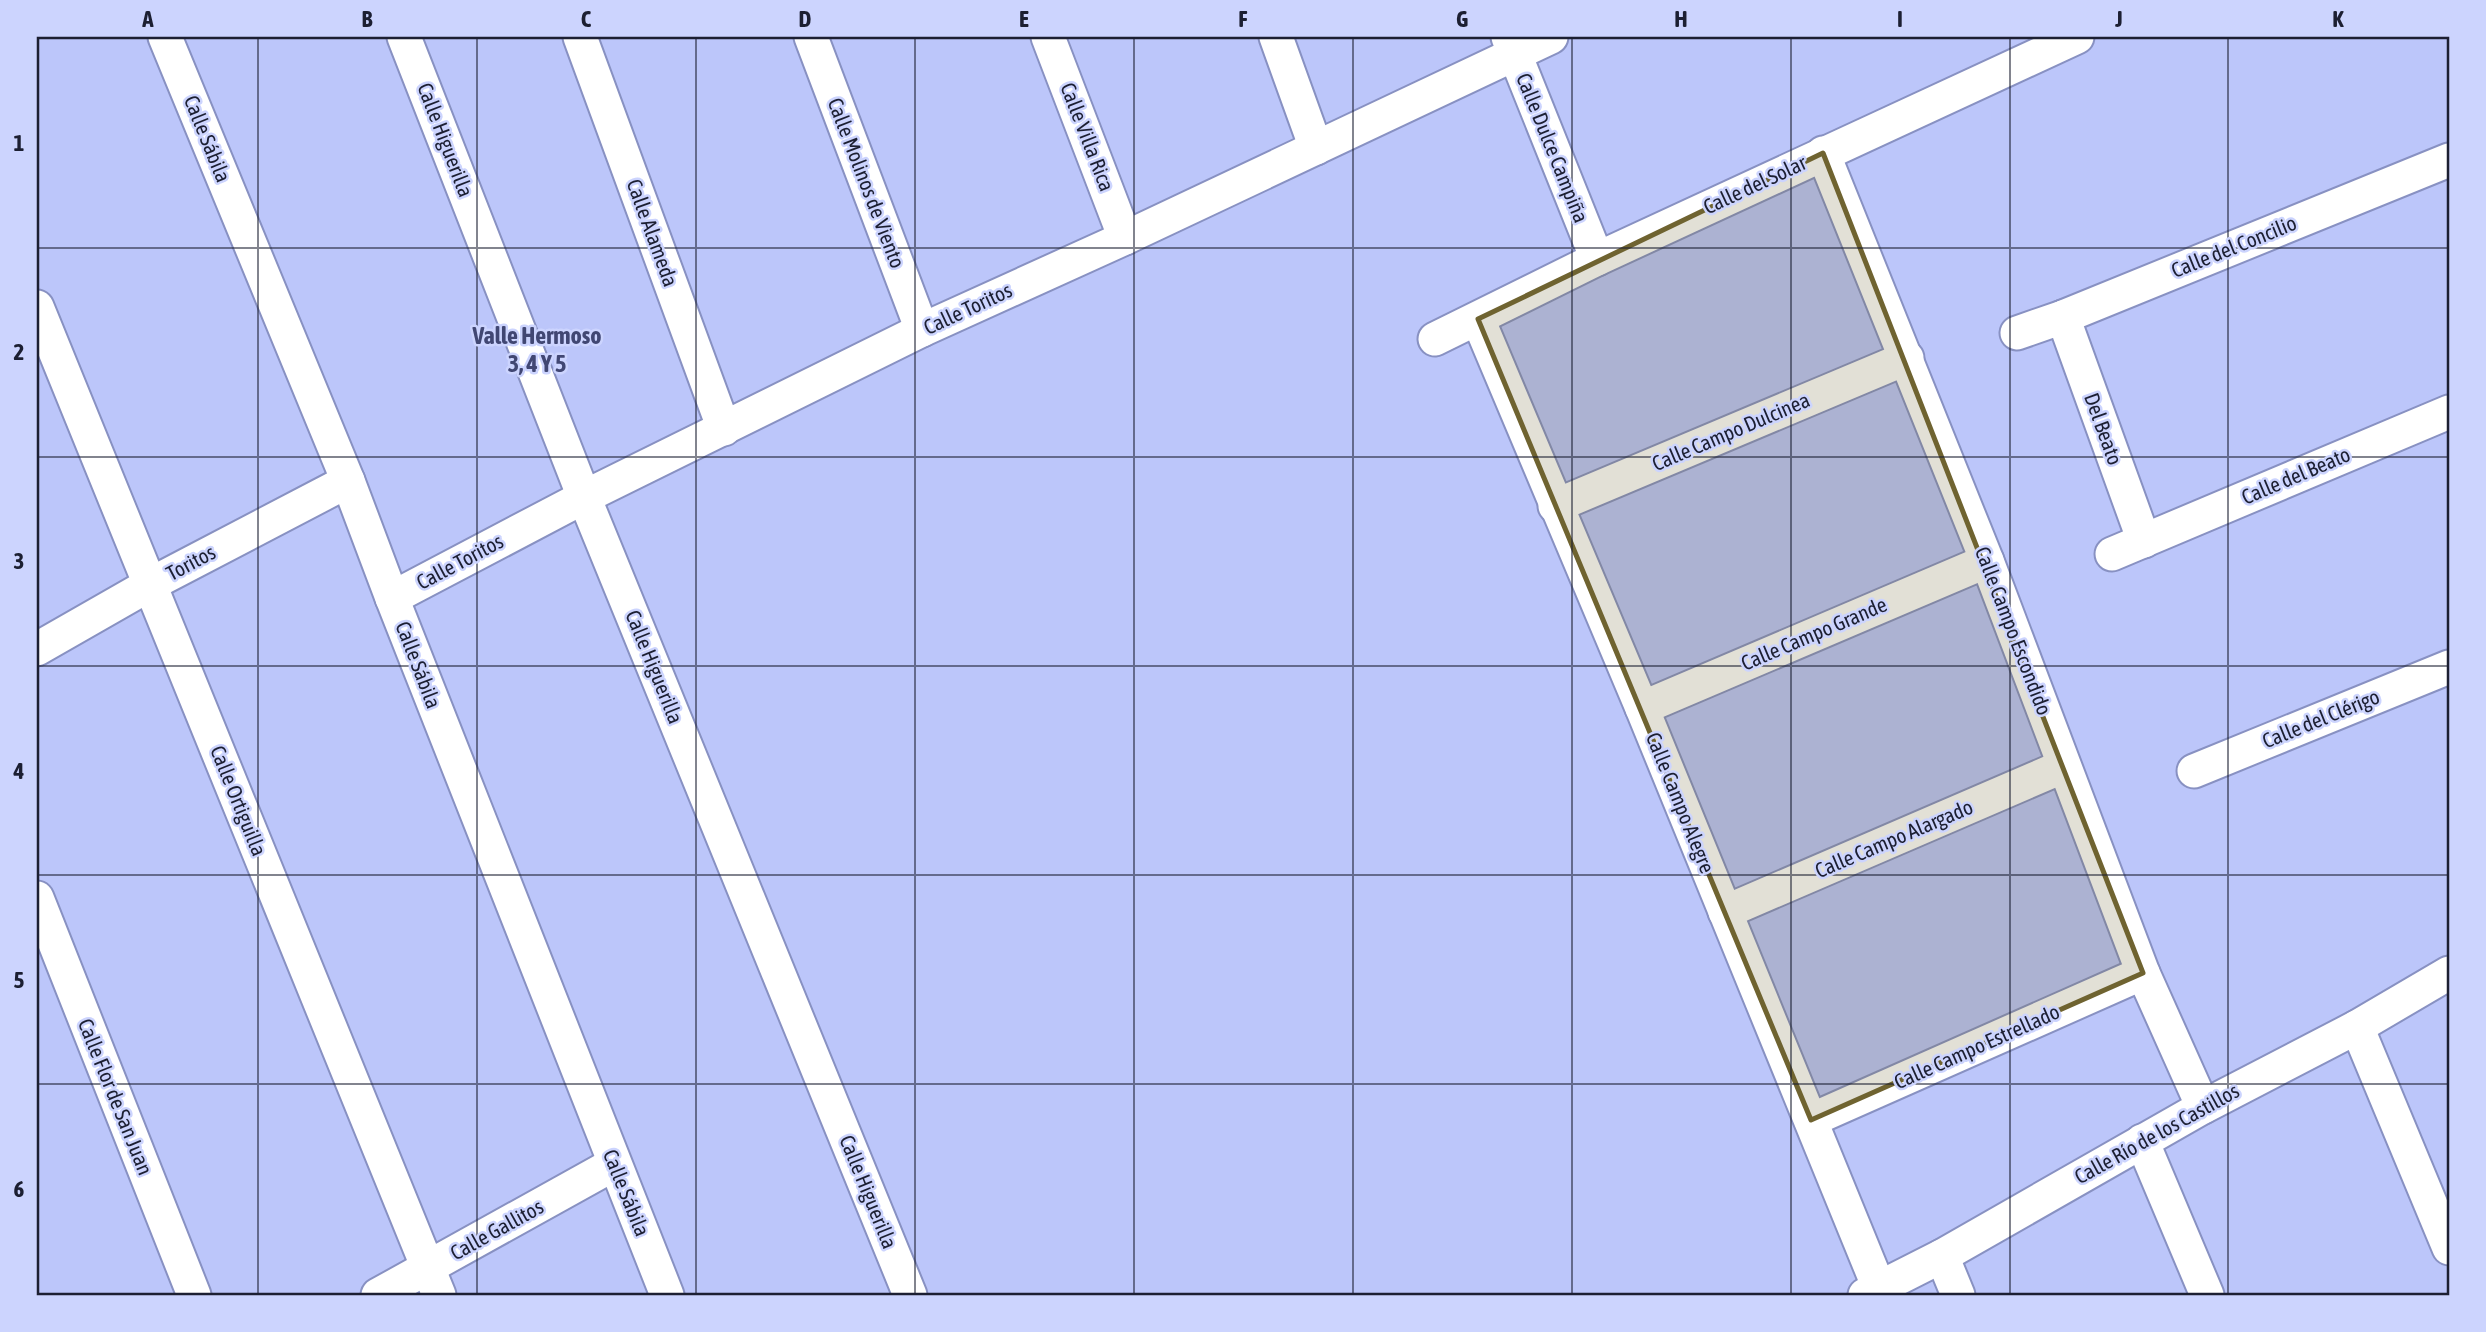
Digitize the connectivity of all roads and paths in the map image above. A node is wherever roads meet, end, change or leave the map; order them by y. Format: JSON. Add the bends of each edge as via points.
{"nodes":[{"id":1,"x":165,"y":37,"type":"edge"},
{"id":2,"x":404,"y":37,"type":"edge"},
{"id":3,"x":580,"y":37,"type":"edge"},
{"id":4,"x":811,"y":37,"type":"edge"},
{"id":5,"x":1048,"y":37,"type":"edge"},
{"id":6,"x":1276,"y":37,"type":"edge"},
{"id":7,"x":1551,"y":37,"type":"edge"},
{"id":8,"x":2077,"y":37,"type":"edge"},
{"id":9,"x":1512,"y":45,"type":"edge"},
{"id":10,"x":1316,"y":148,"type":"junction"},
{"id":11,"x":1823,"y":153,"type":"junction"},
{"id":12,"x":2449,"y":160,"type":"edge"},
{"id":13,"x":1125,"y":238,"type":"junction"},
{"id":14,"x":1597,"y":260,"type":"junction"},
{"id":15,"x":37,"y":307,"type":"edge"},
{"id":16,"x":2063,"y":317,"type":"junction"},
{"id":17,"x":1478,"y":319,"type":"junction"},
{"id":18,"x":922,"y":330,"type":"junction"},
{"id":19,"x":2017,"y":333,"type":"dead end"},
{"id":20,"x":1435,"y":339,"type":"dead end"},
{"id":21,"x":1907,"y":358,"type":"junction"},
{"id":22,"x":2449,"y":412,"type":"edge"},
{"id":23,"x":724,"y":429,"type":"junction"},
{"id":24,"x":348,"y":481,"type":"junction"},
{"id":25,"x":584,"y":497,"type":"junction"},
{"id":26,"x":1555,"y":506,"type":"junction"},
{"id":27,"x":2144,"y":541,"type":"junction"},
{"id":28,"x":2112,"y":555,"type":"dead end"},
{"id":29,"x":1987,"y":561,"type":"junction"},
{"id":30,"x":149,"y":585,"type":"junction"},
{"id":31,"x":392,"y":598,"type":"junction"},
{"id":32,"x":37,"y":649,"type":"edge"},
{"id":33,"x":2449,"y":667,"type":"edge"},
{"id":34,"x":1642,"y":708,"type":"junction"},
{"id":35,"x":2064,"y":766,"type":"junction"},
{"id":36,"x":2194,"y":771,"type":"dead end"},
{"id":37,"x":37,"y":898,"type":"edge"},
{"id":38,"x":1725,"y":912,"type":"junction"},
{"id":39,"x":2143,"y":973,"type":"junction"},
{"id":40,"x":2449,"y":973,"type":"edge"},
{"id":41,"x":2357,"y":1027,"type":"junction"},
{"id":42,"x":2203,"y":1107,"type":"junction"},
{"id":43,"x":1811,"y":1119,"type":"junction"},
{"id":44,"x":2142,"y":1141,"type":"junction"},
{"id":45,"x":614,"y":1164,"type":"junction"},
{"id":46,"x":2449,"y":1248,"type":"edge"},
{"id":47,"x":1942,"y":1255,"type":"junction"},
{"id":48,"x":434,"y":1282,"type":"edge"},
{"id":49,"x":1872,"y":1292,"type":"edge"},
{"id":50,"x":194,"y":1295,"type":"edge"},
{"id":51,"x":378,"y":1295,"type":"edge"},
{"id":52,"x":667,"y":1295,"type":"edge"},
{"id":53,"x":910,"y":1295,"type":"edge"},
{"id":54,"x":1958,"y":1295,"type":"edge"},
{"id":55,"x":2207,"y":1295,"type":"edge"}],
"edges":[{"from":1,"to":24,"type":"street","name":"Calle Sábila"},
{"from":2,"to":25,"type":"street","name":"Calle Higuerilla"},
{"from":3,"to":23,"type":"street","name":"Calle Alameda"},
{"from":4,"to":18,"type":"street","name":"Calle Molinos de Viento"},
{"from":5,"to":13,"type":"street","name":"Calle Villa Rica"},
{"from":6,"to":10,"type":"street"},
{"from":7,"to":9,"type":"street","name":"Calle Toritos"},
{"from":8,"to":11,"type":"street","name":"Calle del Solar"},
{"from":9,"to":10,"type":"street","name":"Calle Toritos"},
{"from":9,"to":14,"type":"street","name":"Calle Dulce Campiña"},
{"from":10,"to":13,"type":"street","name":"Calle Toritos"},
{"from":11,"to":14,"type":"street","name":"Calle del Solar"},
{"from":11,"to":21,"type":"street","name":"Calle Campo Escondido"},
{"from":12,"to":16,"type":"street","name":"Calle del Concilio"},
{"from":13,"to":18,"type":"street","name":"Calle Toritos"},
{"from":14,"to":17,"type":"street","name":"Calle del Solar"},
{"from":15,"to":30,"type":"street","name":"Calle Ortiguilla"},
{"from":16,"to":19,"type":"street","name":"Calle del Concilio"},
{"from":16,"to":27,"type":"street","name":"Del Beato"},
{"from":17,"to":20,"type":"street","name":"Calle del Solar"},
{"from":17,"to":26,"type":"street","name":"Calle Campo Alegre"},
{"from":18,"to":23,"type":"street","name":"Calle Toritos"},
{"from":21,"to":26,"type":"street","name":"Calle Campo Dulcinea"},
{"from":21,"to":29,"type":"street","name":"Calle Campo Escondido"},
{"from":22,"to":27,"type":"street","name":"Calle del Beato"},
{"from":23,"to":25,"type":"street","name":"Calle Toritos"},
{"from":24,"to":30,"type":"street","name":"Toritos"},
{"from":24,"to":31,"type":"street","name":"Calle Sábila"},
{"from":25,"to":31,"type":"street","name":"Calle Toritos"},
{"from":25,"to":53,"type":"street","name":"Calle Higuerilla"},
{"from":26,"to":34,"type":"street","name":"Calle Campo Alegre"},
{"from":27,"to":28,"type":"street","name":"Calle del Beato"},
{"from":29,"to":34,"type":"street","name":"Calle Campo Grande"},
{"from":29,"to":35,"type":"street","name":"Calle Campo Escondido"},
{"from":30,"to":32,"type":"street","name":"Toritos"},
{"from":30,"to":48,"type":"street","name":"Calle Ortiguilla"},
{"from":31,"to":45,"type":"street","name":"Calle Sábila"},
{"from":33,"to":36,"type":"street","name":"Calle del Clérigo"},
{"from":34,"to":38,"type":"street","name":"Calle Campo Alegre"},
{"from":35,"to":38,"type":"street","name":"Calle Campo Alargado"},
{"from":35,"to":39,"type":"street","name":"Calle Campo Escondido"},
{"from":37,"to":50,"type":"street","name":"Calle Flor de San Juan"},
{"from":38,"to":43,"type":"street","name":"Calle Campo Alegre"},
{"from":39,"to":42,"type":"street","name":"Calle Campo Escondido"},
{"from":39,"to":43,"type":"street","name":"Calle Campo Estrellado"},
{"from":40,"to":41,"type":"street","name":"Calle Río de los Castillos"},
{"from":41,"to":42,"type":"street","name":"Calle Río de los Castillos"},
{"from":41,"to":46,"type":"street"},
{"from":42,"to":44,"type":"street","name":"Calle Río de los Castillos"},
{"from":43,"to":49,"type":"street","name":"Calle Campo Alegre"},
{"from":44,"to":47,"type":"street","name":"Calle Río de los Castillos"},
{"from":44,"to":55,"type":"street"},
{"from":45,"to":48,"type":"street","name":"Calle Gallitos"},
{"from":45,"to":52,"type":"street","name":"Calle Sábila"},
{"from":47,"to":49,"type":"street","name":"Calle Río de los Castillos"},
{"from":47,"to":54,"type":"street"},
{"from":48,"to":51,"type":"street","name":"Calle Gallitos"}]}
